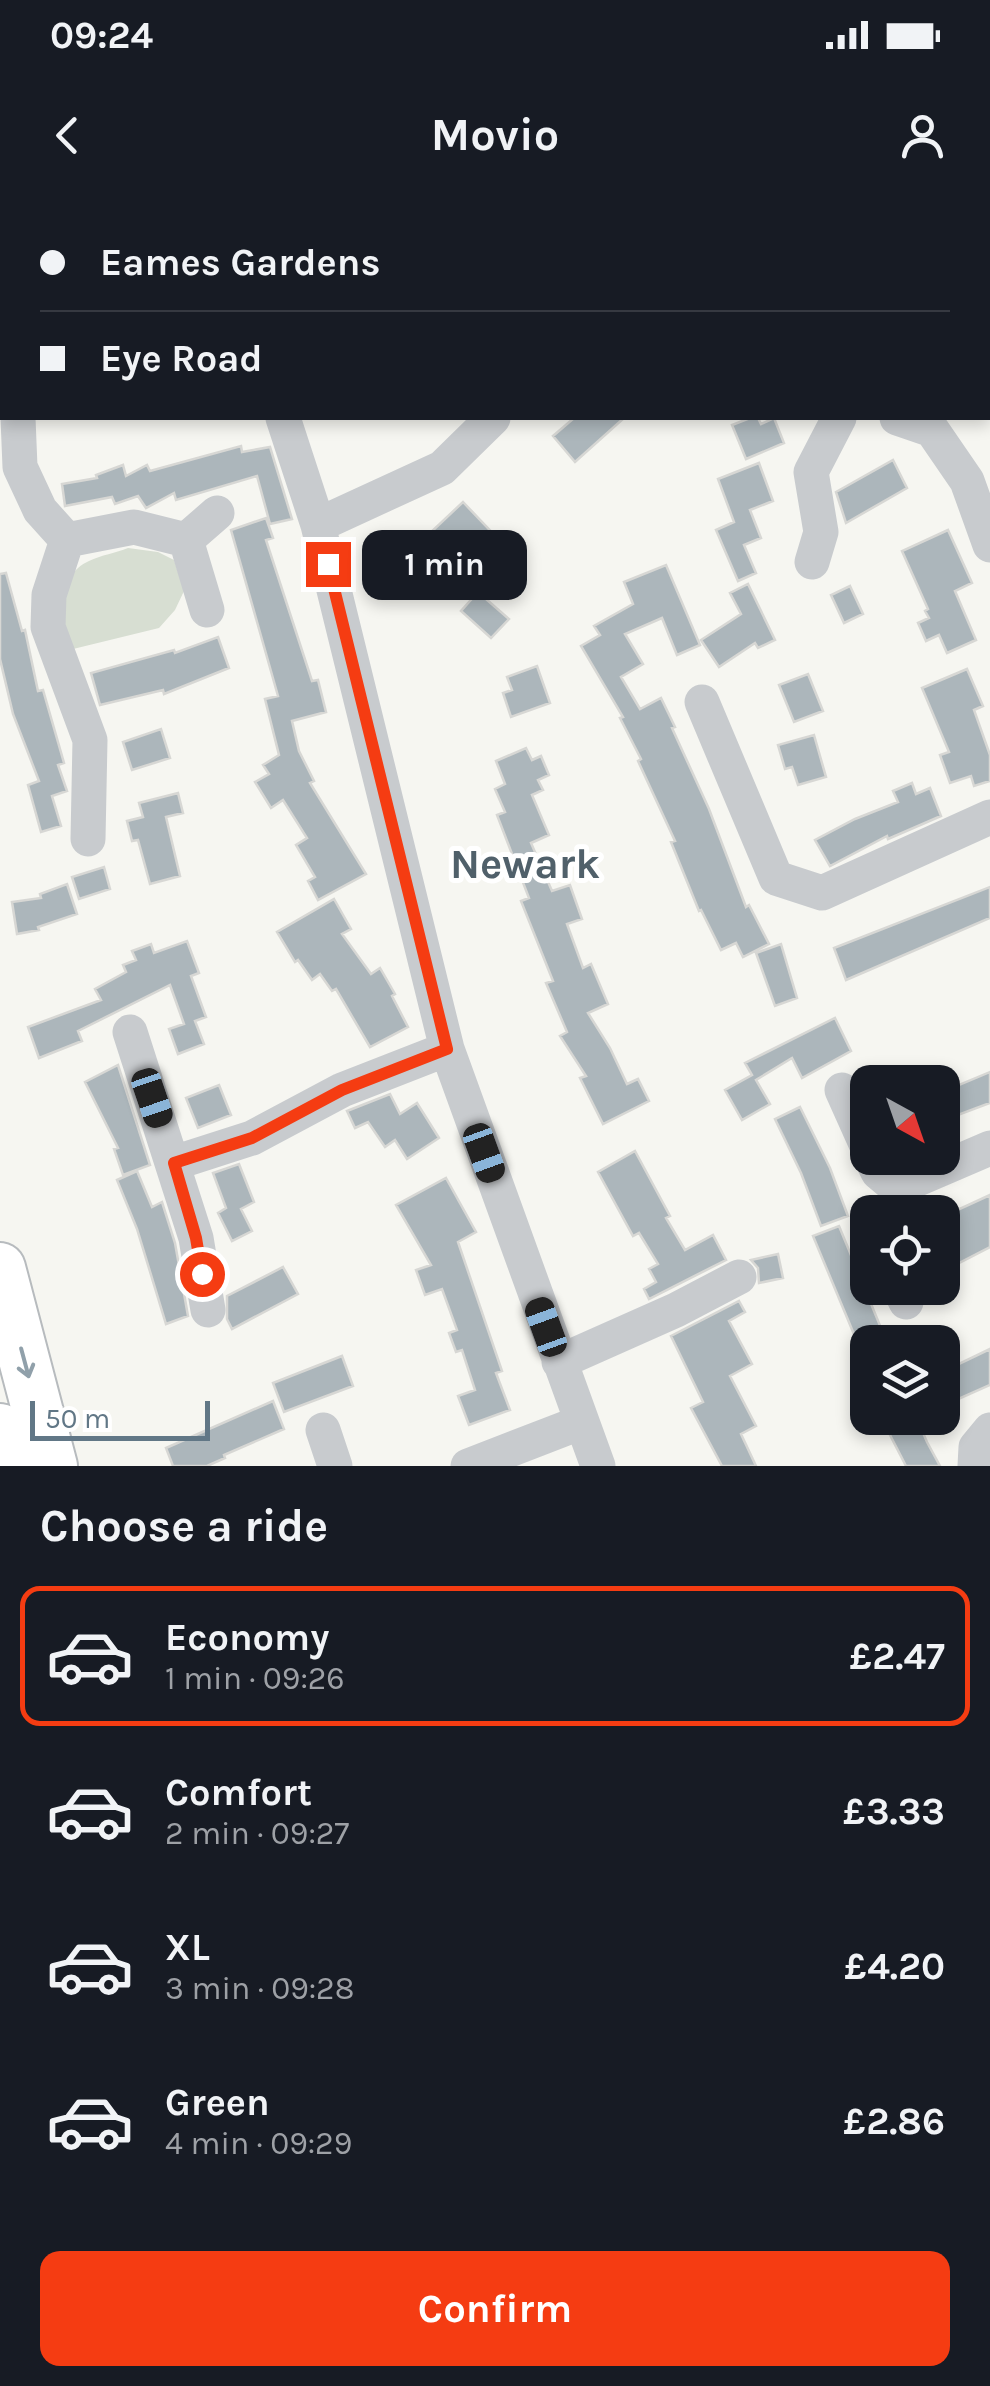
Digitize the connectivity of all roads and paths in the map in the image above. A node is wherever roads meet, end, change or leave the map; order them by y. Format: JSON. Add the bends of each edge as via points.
{"nodes":[{"id":1,"x":18,"y":420,"type":"edge"},
{"id":2,"x":284,"y":420,"type":"edge"},
{"id":3,"x":490,"y":420,"type":"edge"},
{"id":4,"x":838,"y":420,"type":"edge"},
{"id":5,"x":903,"y":420,"type":"edge"},
{"id":6,"x":217,"y":513,"type":"dead end"},
{"id":7,"x":318,"y":525,"type":"junction"},
{"id":8,"x":67,"y":540,"type":"junction"},
{"id":9,"x":186,"y":540,"type":"junction"},
{"id":10,"x":990,"y":544,"type":"edge"},
{"id":11,"x":812,"y":562,"type":"dead end"},
{"id":12,"x":207,"y":610,"type":"dead end"},
{"id":13,"x":702,"y":702,"type":"dead end"},
{"id":14,"x":990,"y":816,"type":"edge"},
{"id":15,"x":88,"y":839,"type":"dead end"},
{"id":16,"x":130,"y":1032,"type":"dead end"},
{"id":17,"x":447,"y":1049,"type":"junction"},
{"id":18,"x":842,"y":1090,"type":"dead end"},
{"id":19,"x":850,"y":1108,"type":"edge"},
{"id":20,"x":990,"y":1148,"type":"edge"},
{"id":21,"x":174,"y":1163,"type":"junction"},
{"id":22,"x":900,"y":1195,"type":"edge"},
{"id":23,"x":0,"y":1268,"type":"edge"},
{"id":24,"x":738,"y":1277,"type":"dead end"},
{"id":25,"x":208,"y":1310,"type":"dead end"},
{"id":26,"x":559,"y":1362,"type":"junction"},
{"id":27,"x":582,"y":1422,"type":"junction"},
{"id":28,"x":0,"y":1429,"type":"edge"},
{"id":29,"x":323,"y":1430,"type":"dead end"},
{"id":30,"x":990,"y":1430,"type":"edge"},
{"id":31,"x":10,"y":1466,"type":"edge"},
{"id":32,"x":52,"y":1466,"type":"edge"},
{"id":33,"x":335,"y":1466,"type":"edge"},
{"id":34,"x":468,"y":1466,"type":"edge"},
{"id":35,"x":598,"y":1466,"type":"edge"},
{"id":36,"x":975,"y":1466,"type":"edge"}],
"edges":[{"from":1,"to":8,"type":"street","via":[[20,467],[40,510]]},
{"from":2,"to":7,"type":"street"},
{"from":3,"to":7,"type":"street","via":[[442,468]]},
{"from":4,"to":11,"type":"street","via":[[811,472],[821,532]]},
{"from":5,"to":10,"type":"street","via":[[932,430],[967,481]]},
{"from":6,"to":9,"type":"street"},
{"from":7,"to":17,"type":"street"},
{"from":8,"to":9,"type":"street","via":[[134,527]]},
{"from":8,"to":15,"type":"street","via":[[48,627],[90,740]]},
{"from":9,"to":12,"type":"street"},
{"from":13,"to":14,"type":"street","via":[[776,878],[822,893]]},
{"from":16,"to":21,"type":"street"},
{"from":17,"to":21,"type":"street","via":[[342,1090],[252,1138]]},
{"from":17,"to":26,"type":"street"},
{"from":18,"to":19,"type":"street"},
{"from":20,"to":22,"type":"street"},
{"from":21,"to":25,"type":"street"},
{"from":23,"to":32,"type":"highway","one_way":true},
{"from":24,"to":26,"type":"street"},
{"from":26,"to":27,"type":"street"},
{"from":27,"to":34,"type":"street"},
{"from":27,"to":35,"type":"street"},
{"from":28,"to":31,"type":"highway"},
{"from":29,"to":33,"type":"street"},
{"from":30,"to":36,"type":"street","via":[[976,1447]]}]}
